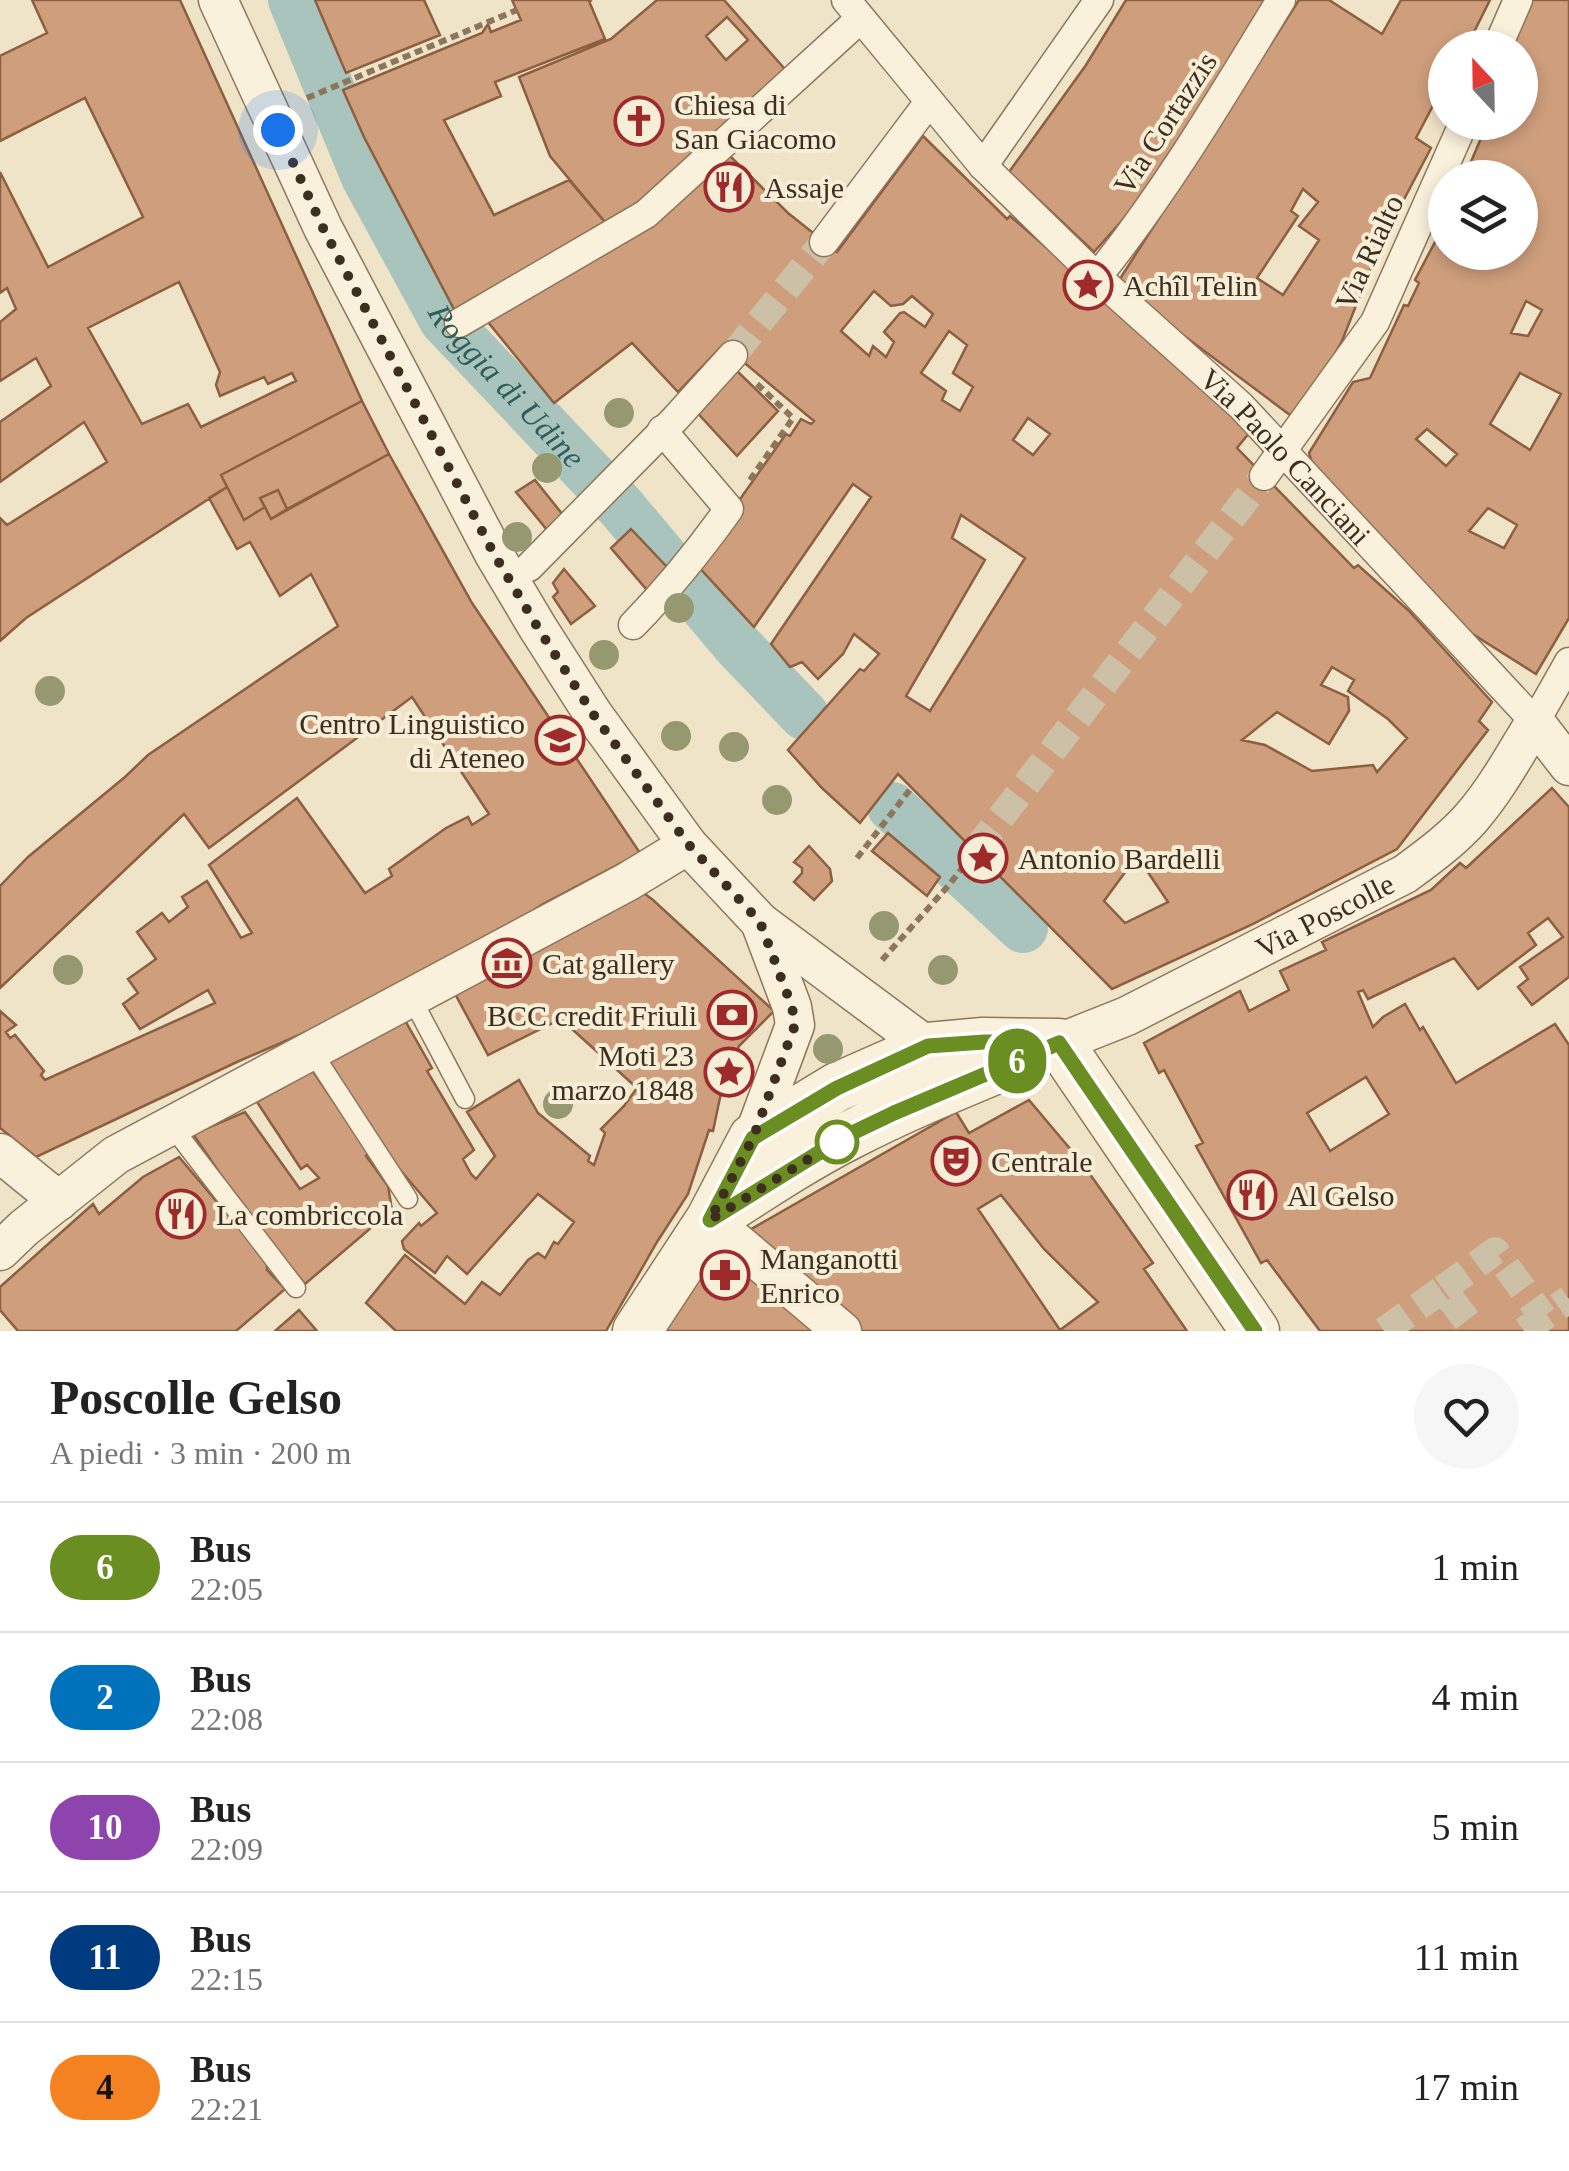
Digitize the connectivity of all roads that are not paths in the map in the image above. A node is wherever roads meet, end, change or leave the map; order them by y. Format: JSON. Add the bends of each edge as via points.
{"nodes":[{"id":1,"x":218,"y":0,"type":"edge"},
{"id":2,"x":1099,"y":0,"type":"edge"},
{"id":3,"x":1281,"y":0,"type":"edge"},
{"id":4,"x":1518,"y":0,"type":"edge"},
{"id":5,"x":853,"y":10,"type":"edge"},
{"id":6,"x":1505,"y":30,"type":"edge"},
{"id":7,"x":929,"y":102,"type":"junction"},
{"id":8,"x":1456,"y":140,"type":"edge"},
{"id":9,"x":983,"y":166,"type":"junction"},
{"id":10,"x":824,"y":242,"type":"tunnel mouth"},
{"id":11,"x":1097,"y":276,"type":"junction"},
{"id":12,"x":460,"y":323,"type":"dead end"},
{"id":13,"x":731,"y":356,"type":"tunnel mouth"},
{"id":14,"x":662,"y":430,"type":"junction"},
{"id":15,"x":1283,"y":450,"type":"junction"},
{"id":16,"x":1264,"y":476,"type":"tunnel mouth"},
{"id":17,"x":529,"y":567,"type":"dead end"},
{"id":18,"x":633,"y":625,"type":"dead end"},
{"id":19,"x":1569,"y":662,"type":"edge"},
{"id":20,"x":1535,"y":722,"type":"junction"},
{"id":21,"x":1569,"y":766,"type":"edge"},
{"id":22,"x":688,"y":844,"type":"junction"},
{"id":23,"x":760,"y":922,"type":"junction"},
{"id":24,"x":410,"y":996,"type":"junction"},
{"id":25,"x":1059,"y":1043,"type":"junction"},
{"id":26,"x":928,"y":1046,"type":"junction"},
{"id":27,"x":310,"y":1050,"type":"junction"},
{"id":28,"x":465,"y":1099,"type":"dead end"},
{"id":29,"x":171,"y":1125,"type":"junction"},
{"id":30,"x":753,"y":1138,"type":"junction"},
{"id":31,"x":0,"y":1153,"type":"edge"},
{"id":32,"x":408,"y":1198,"type":"dead end"},
{"id":33,"x":59,"y":1201,"type":"junction"},
{"id":34,"x":710,"y":1220,"type":"junction"},
{"id":35,"x":0,"y":1252,"type":"edge"},
{"id":36,"x":296,"y":1288,"type":"dead end"},
{"id":37,"x":638,"y":1331,"type":"edge"},
{"id":38,"x":842,"y":1331,"type":"edge"},
{"id":39,"x":1255,"y":1331,"type":"edge"}],
"edges":[{"from":1,"to":22,"type":"street","via":[[323,228],[494,554],[593,714]]},
{"from":2,"to":9,"type":"street"},
{"from":3,"to":11,"type":"street","name":"Via Cortazzis","via":[[1180,165]]},
{"from":4,"to":6,"type":"street"},
{"from":5,"to":7,"type":"street","name":"Via Paolo Canciani"},
{"from":5,"to":12,"type":"street","via":[[646,214]]},
{"from":7,"to":9,"type":"street","name":"Via Paolo Canciani"},
{"from":7,"to":10,"type":"street"},
{"from":8,"to":15,"type":"street","name":"Via Rialto","via":[[1376,322]]},
{"from":9,"to":11,"type":"street","name":"Via Paolo Canciani"},
{"from":11,"to":15,"type":"street","name":"Via Paolo Canciani"},
{"from":13,"to":14,"type":"street"},
{"from":14,"to":17,"type":"street"},
{"from":14,"to":18,"type":"street","via":[[729,510]]},
{"from":15,"to":16,"type":"street","name":"Via Rialto"},
{"from":15,"to":20,"type":"street","name":"Via Paolo Canciani"},
{"from":19,"to":20,"type":"street"},
{"from":20,"to":21,"type":"street","name":"Via Paolo Canciani"},
{"from":20,"to":25,"type":"street","name":"Via Poscolle","via":[[1470,820],[1404,874],[1126,1016]]},
{"from":22,"to":23,"type":"street"},
{"from":22,"to":24,"type":"street"},
{"from":23,"to":26,"type":"street"},
{"from":23,"to":30,"type":"street","via":[[795,1025]]},
{"from":24,"to":27,"type":"street"},
{"from":24,"to":28,"type":"lane"},
{"from":25,"to":26,"type":"street"},
{"from":25,"to":34,"type":"street","via":[[846,1136]]},
{"from":25,"to":39,"type":"street"},
{"from":26,"to":30,"type":"street","via":[[837,1088]]},
{"from":27,"to":29,"type":"street"},
{"from":27,"to":32,"type":"lane"},
{"from":29,"to":33,"type":"street","via":[[116,1156]]},
{"from":29,"to":36,"type":"lane"},
{"from":30,"to":34,"type":"street"},
{"from":31,"to":33,"type":"street"},
{"from":33,"to":35,"type":"street"},
{"from":34,"to":37,"type":"street"},
{"from":34,"to":38,"type":"street"}]}
